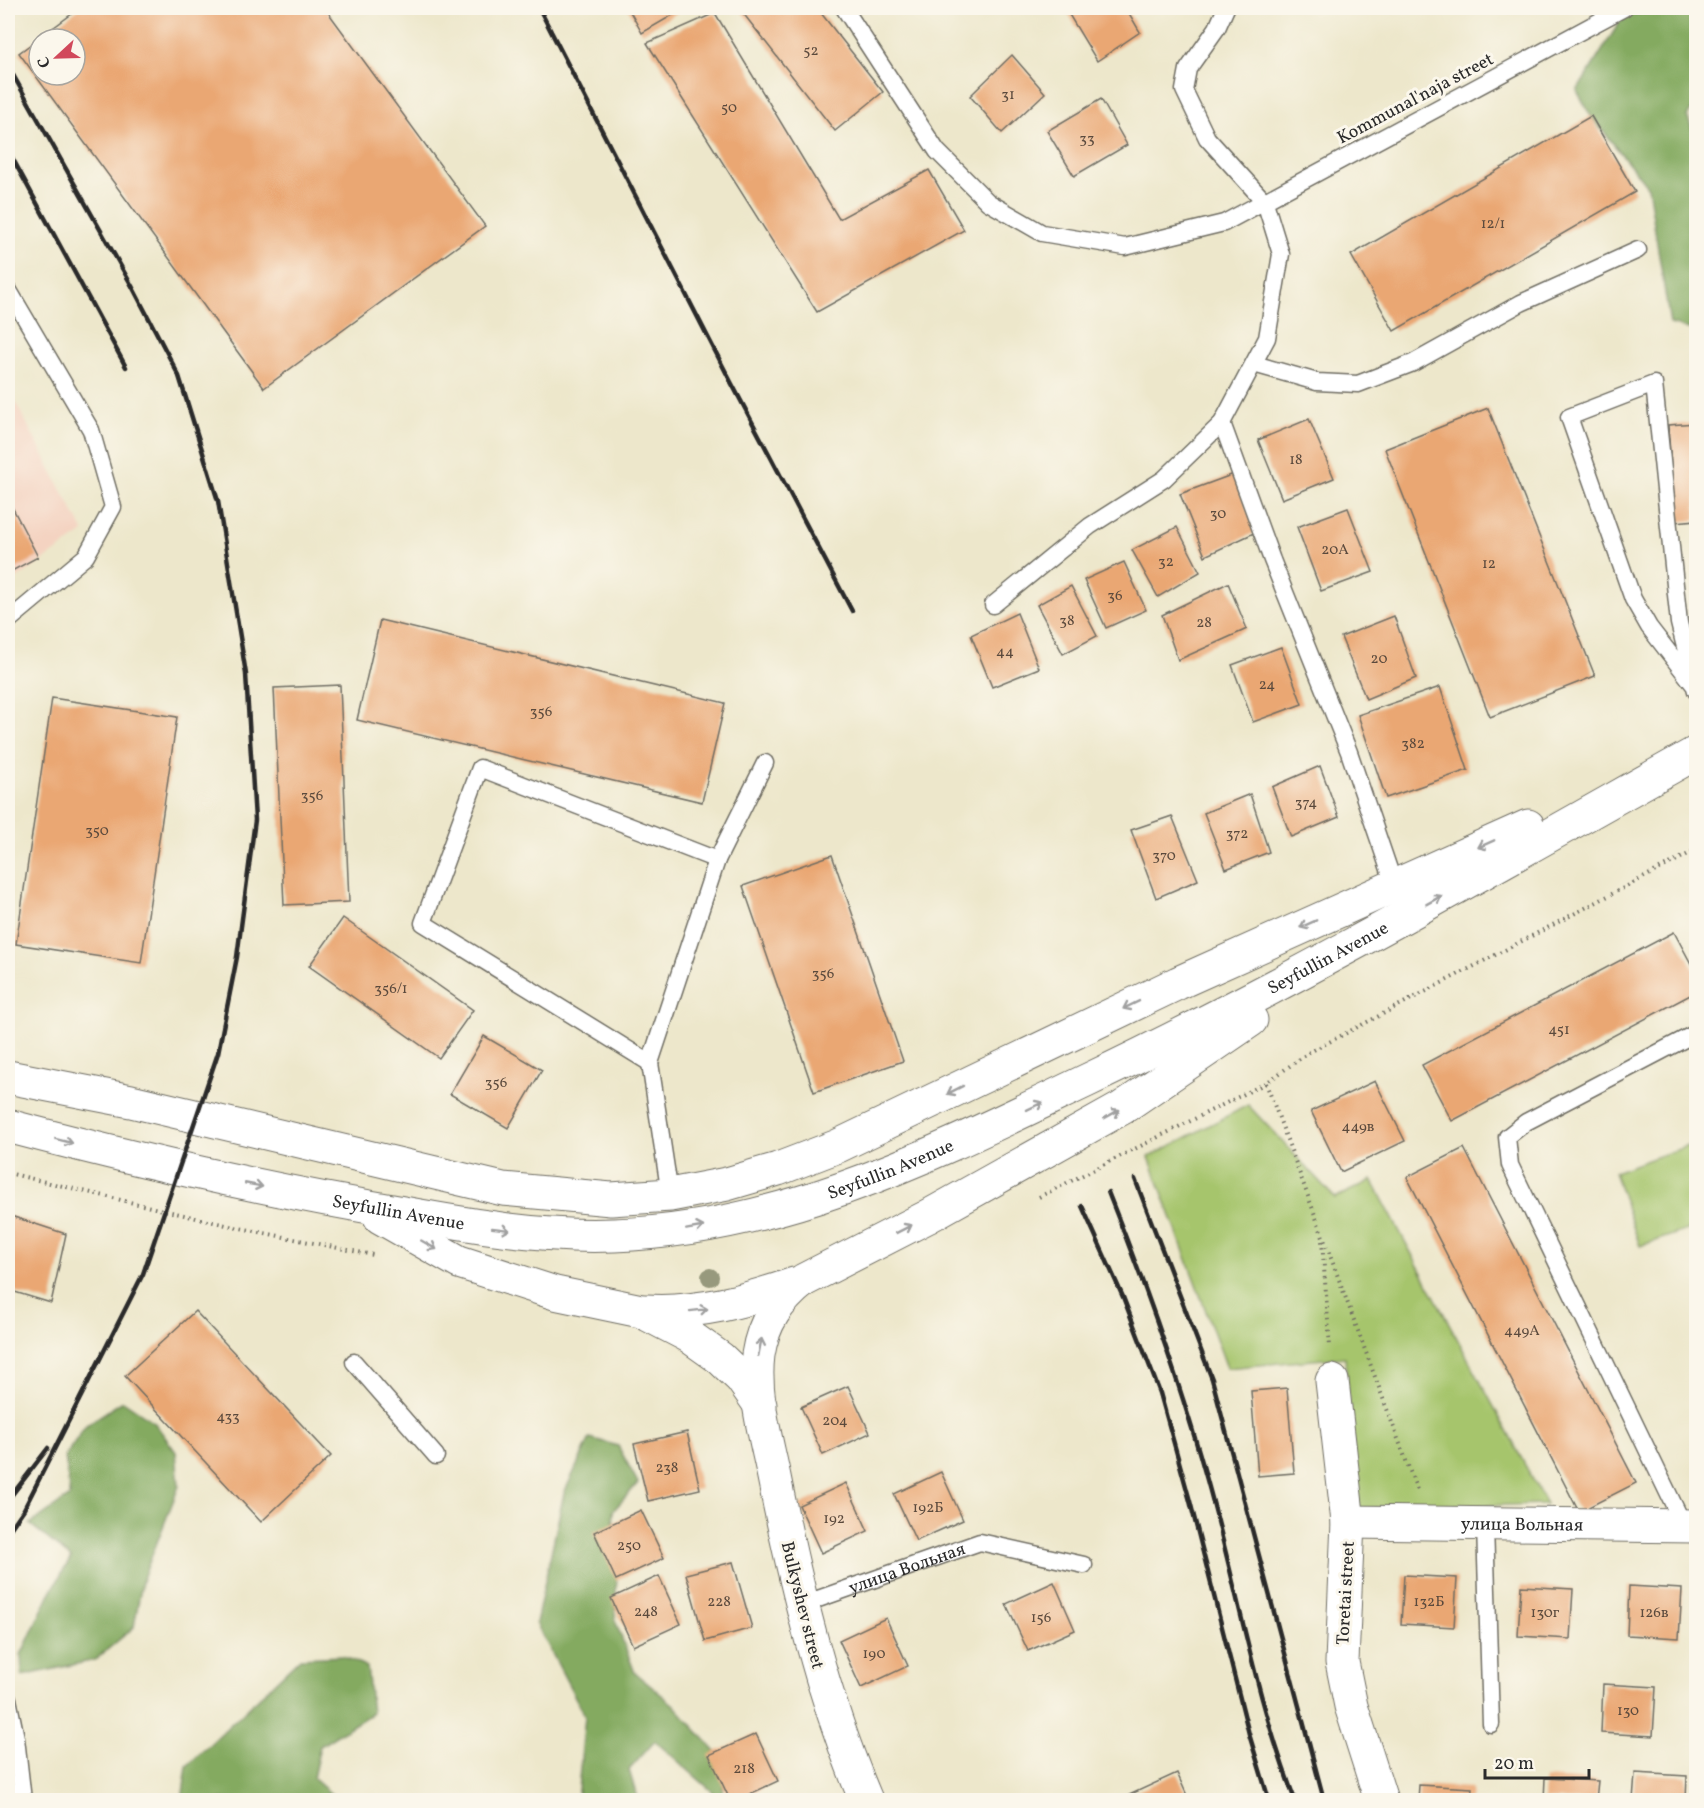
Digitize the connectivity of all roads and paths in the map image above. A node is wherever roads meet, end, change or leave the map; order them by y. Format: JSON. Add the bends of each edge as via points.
{"nodes":[{"id":1,"x":844,"y":8,"type":"edge"},
{"id":2,"x":1226,"y":8,"type":"edge"},
{"id":3,"x":1624,"y":8,"type":"edge"},
{"id":4,"x":1264,"y":202,"type":"junction"},
{"id":5,"x":1638,"y":250,"type":"dead end"},
{"id":6,"x":8,"y":289,"type":"edge"},
{"id":7,"x":1254,"y":364,"type":"junction"},
{"id":8,"x":1222,"y":423,"type":"junction"},
{"id":9,"x":993,"y":605,"type":"dead end"},
{"id":10,"x":8,"y":621,"type":"edge"},
{"id":11,"x":1695,"y":688,"type":"edge"},
{"id":12,"x":1695,"y":753,"type":"edge"},
{"id":13,"x":765,"y":763,"type":"dead end"},
{"id":14,"x":1696,"y":850,"type":"edge"},
{"id":15,"x":717,"y":860,"type":"junction"},
{"id":16,"x":1394,"y":884,"type":"junction"},
{"id":17,"x":1383,"y":929,"type":"junction"},
{"id":18,"x":1696,"y":1032,"type":"edge"},
{"id":19,"x":650,"y":1063,"type":"junction"},
{"id":20,"x":8,"y":1077,"type":"edge"},
{"id":21,"x":1266,"y":1083,"type":"junction"},
{"id":22,"x":8,"y":1126,"type":"edge"},
{"id":23,"x":8,"y":1173,"type":"edge"},
{"id":24,"x":670,"y":1195,"type":"junction"},
{"id":25,"x":1032,"y":1200,"type":"dead end"},
{"id":26,"x":360,"y":1206,"type":"junction"},
{"id":27,"x":1321,"y":1236,"type":"junction"},
{"id":28,"x":380,"y":1256,"type":"dead end"},
{"id":29,"x":804,"y":1281,"type":"junction"},
{"id":30,"x":641,"y":1311,"type":"junction"},
{"id":31,"x":354,"y":1362,"type":"dead end"},
{"id":32,"x":1332,"y":1381,"type":"joint"},
{"id":33,"x":759,"y":1405,"type":"junction"},
{"id":34,"x":436,"y":1456,"type":"dead end"},
{"id":35,"x":1348,"y":1522,"type":"junction"},
{"id":36,"x":1430,"y":1524,"type":"junction"},
{"id":37,"x":1485,"y":1525,"type":"junction"},
{"id":38,"x":1690,"y":1526,"type":"edge"},
{"id":39,"x":1084,"y":1565,"type":"dead end"},
{"id":40,"x":801,"y":1605,"type":"junction"},
{"id":41,"x":8,"y":1699,"type":"edge"},
{"id":42,"x":1491,"y":1724,"type":"dead end"},
{"id":43,"x":17,"y":1794,"type":"edge"},
{"id":44,"x":866,"y":1800,"type":"edge"},
{"id":45,"x":1381,"y":1800,"type":"edge"}],
"edges":[{"from":1,"to":4,"type":"lane","name":"Kommunal'naja street","via":[[937,151],[988,202],[1042,233],[1125,247],[1224,223]]},
{"from":2,"to":4,"type":"lane","via":[[1188,69],[1184,90],[1208,138]]},
{"from":3,"to":4,"type":"lane","name":"Kommunal'naja street"},
{"from":4,"to":7,"type":"lane","via":[[1281,254],[1267,338]]},
{"from":5,"to":7,"type":"lane","via":[[1521,303],[1413,363],[1358,384],[1317,382]]},
{"from":6,"to":10,"type":"lane","via":[[91,430],[113,507],[86,556]]},
{"from":7,"to":8,"type":"lane"},
{"from":8,"to":9,"type":"lane","via":[[1164,479],[1090,526]]},
{"from":8,"to":16,"type":"lane","via":[[1272,561],[1349,752]]},
{"from":11,"to":11,"type":"lane","via":[[1633,599],[1569,417],[1654,384],[1679,623]]},
{"from":12,"to":16,"type":"main road","name":"Seyfullin Avenue","one_way":true},
{"from":17,"to":12,"type":"main road","name":"Seyfullin Avenue","one_way":true},
{"from":13,"to":15,"type":"lane"},
{"from":14,"to":21,"type":"path","via":[[1308,1053]]},
{"from":15,"to":19,"type":"lane"},
{"from":15,"to":19,"type":"lane","via":[[480,768],[423,923]]},
{"from":16,"to":24,"type":"main road","name":"Seyfullin Avenue","one_way":true,"via":[[838,1146],[727,1184]]},
{"from":26,"to":17,"type":"main road","name":"Seyfullin Avenue","one_way":true,"via":[[507,1230],[612,1235],[675,1231],[788,1206],[844,1190],[931,1156],[1199,1027]]},
{"from":29,"to":17,"type":"main road","one_way":true,"via":[[1122,1108]]},
{"from":18,"to":38,"type":"lane","via":[[1526,1122],[1507,1137],[1510,1165]]},
{"from":19,"to":24,"type":"lane"},
{"from":20,"to":24,"type":"main road","name":"Seyfullin Avenue","via":[[131,1101],[503,1189],[610,1199]]},
{"from":21,"to":25,"type":"path"},
{"from":21,"to":27,"type":"path"},
{"from":22,"to":26,"type":"main road","name":"Seyfullin Avenue","one_way":true,"via":[[194,1173]]},
{"from":23,"to":28,"type":"path","via":[[230,1226]]},
{"from":26,"to":30,"type":"main road","one_way":true,"via":[[459,1263],[555,1293]]},
{"from":27,"to":32,"type":"path"},
{"from":27,"to":36,"type":"path"},
{"from":30,"to":29,"type":"main road","one_way":true,"via":[[708,1309]]},
{"from":33,"to":29,"type":"main road","one_way":true,"via":[[762,1334],[772,1312]]},
{"from":30,"to":33,"type":"main road","via":[[689,1336],[720,1358],[741,1378]]},
{"from":31,"to":34,"type":"lane"},
{"from":32,"to":35,"type":"main road","name":"Toretai street"},
{"from":33,"to":40,"type":"main road","name":"Bulkyshev street"},
{"from":35,"to":36,"type":"main road","name":"улица Вольная"},
{"from":35,"to":45,"type":"main road","name":"Toretai street","via":[[1342,1662],[1351,1706]]},
{"from":36,"to":37,"type":"main road","name":"улица Вольная"},
{"from":37,"to":38,"type":"main road","name":"улица Вольная"},
{"from":37,"to":42,"type":"lane"},
{"from":39,"to":40,"type":"lane","name":"улица Вольная","via":[[980,1542]]},
{"from":40,"to":44,"type":"main road","name":"Bulkyshev street","via":[[821,1678]]},
{"from":41,"to":43,"type":"lane","via":[[16,1738]]}]}
